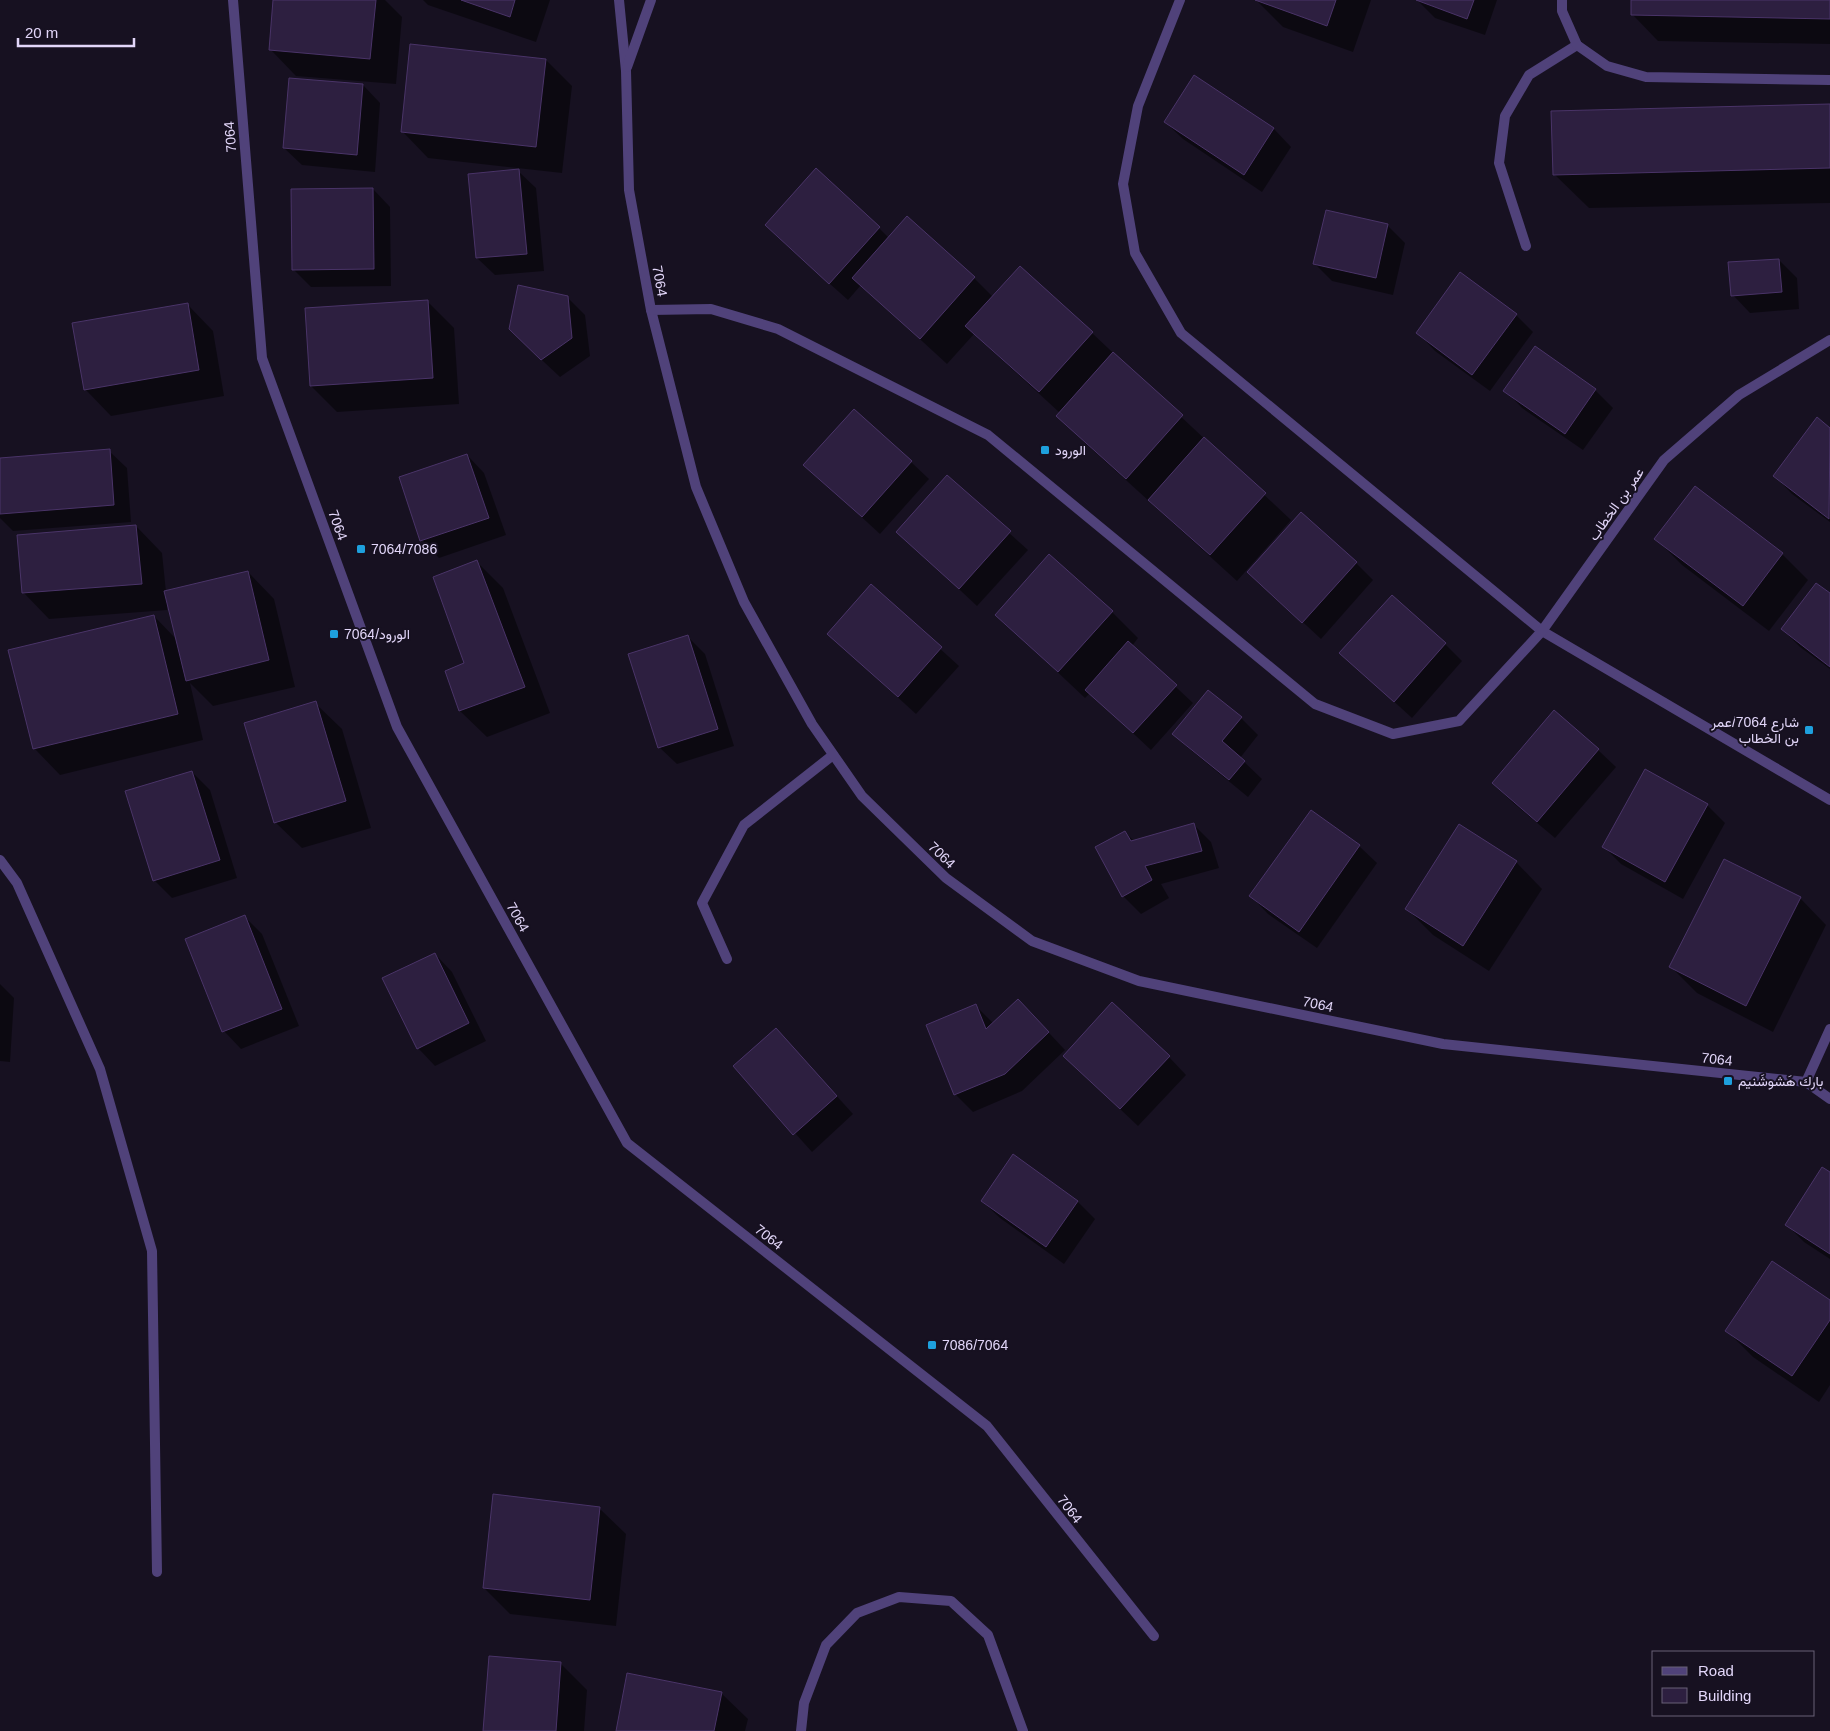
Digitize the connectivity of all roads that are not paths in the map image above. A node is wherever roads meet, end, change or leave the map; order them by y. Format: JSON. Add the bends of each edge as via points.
{"nodes":[{"id":1,"x":233,"y":0,"type":"edge"},
{"id":2,"x":619,"y":0,"type":"edge"},
{"id":3,"x":651,"y":0,"type":"edge"},
{"id":4,"x":1180,"y":0,"type":"edge"},
{"id":5,"x":1562,"y":0,"type":"edge"},
{"id":6,"x":1577,"y":45,"type":"junction"},
{"id":7,"x":626,"y":71,"type":"junction"},
{"id":8,"x":1830,"y":80,"type":"edge"},
{"id":9,"x":1526,"y":246,"type":"dead end"},
{"id":10,"x":651,"y":310,"type":"junction"},
{"id":11,"x":1830,"y":340,"type":"edge"},
{"id":12,"x":1542,"y":630,"type":"junction"},
{"id":13,"x":833,"y":755,"type":"junction"},
{"id":14,"x":1830,"y":800,"type":"edge"},
{"id":15,"x":0,"y":860,"type":"edge"},
{"id":16,"x":728,"y":959,"type":"dead end"},
{"id":17,"x":1830,"y":1029,"type":"edge"},
{"id":18,"x":1806,"y":1082,"type":"junction"},
{"id":19,"x":1830,"y":1099,"type":"edge"},
{"id":20,"x":157,"y":1572,"type":"dead end"},
{"id":21,"x":1154,"y":1636,"type":"dead end"},
{"id":22,"x":802,"y":1731,"type":"edge"},
{"id":23,"x":1023,"y":1731,"type":"edge"}],
"edges":[{"from":1,"to":21,"type":"street","name":"7064","via":[[262,358],[397,727],[627,1143],[987,1426]]},
{"from":2,"to":7,"type":"street","name":"7064"},
{"from":3,"to":7,"type":"street"},
{"from":4,"to":12,"type":"street","via":[[1138,106],[1123,184],[1135,253],[1181,333]]},
{"from":5,"to":6,"type":"street","via":[[1562,11]]},
{"from":6,"to":8,"type":"street","via":[[1607,66],[1646,77]]},
{"from":6,"to":9,"type":"street","via":[[1529,75],[1505,116],[1499,163]]},
{"from":7,"to":10,"type":"street","name":"7064","via":[[629,190]]},
{"from":10,"to":12,"type":"street","name":"عمر بن الخطاب","via":[[711,308],[778,329],[988,435],[1316,704],[1393,734],[1459,721]]},
{"from":10,"to":13,"type":"street","name":"7064","via":[[696,487],[744,602],[812,724]]},
{"from":11,"to":12,"type":"street","name":"عمر بن الخطاب","via":[[1739,395],[1664,460]]},
{"from":12,"to":14,"type":"street"},
{"from":13,"to":16,"type":"street","via":[[744,825],[702,903]]},
{"from":13,"to":18,"type":"street","name":"7064","via":[[862,796],[946,878],[1032,941],[1140,981],[1443,1044]]},
{"from":15,"to":20,"type":"street","via":[[17,883],[100,1069],[152,1251]]},
{"from":17,"to":18,"type":"street"},
{"from":18,"to":19,"type":"street","name":"7064"},
{"from":22,"to":23,"type":"street","via":[[804,1703],[826,1645],[857,1613],[899,1598],[951,1601],[988,1634]]}]}
